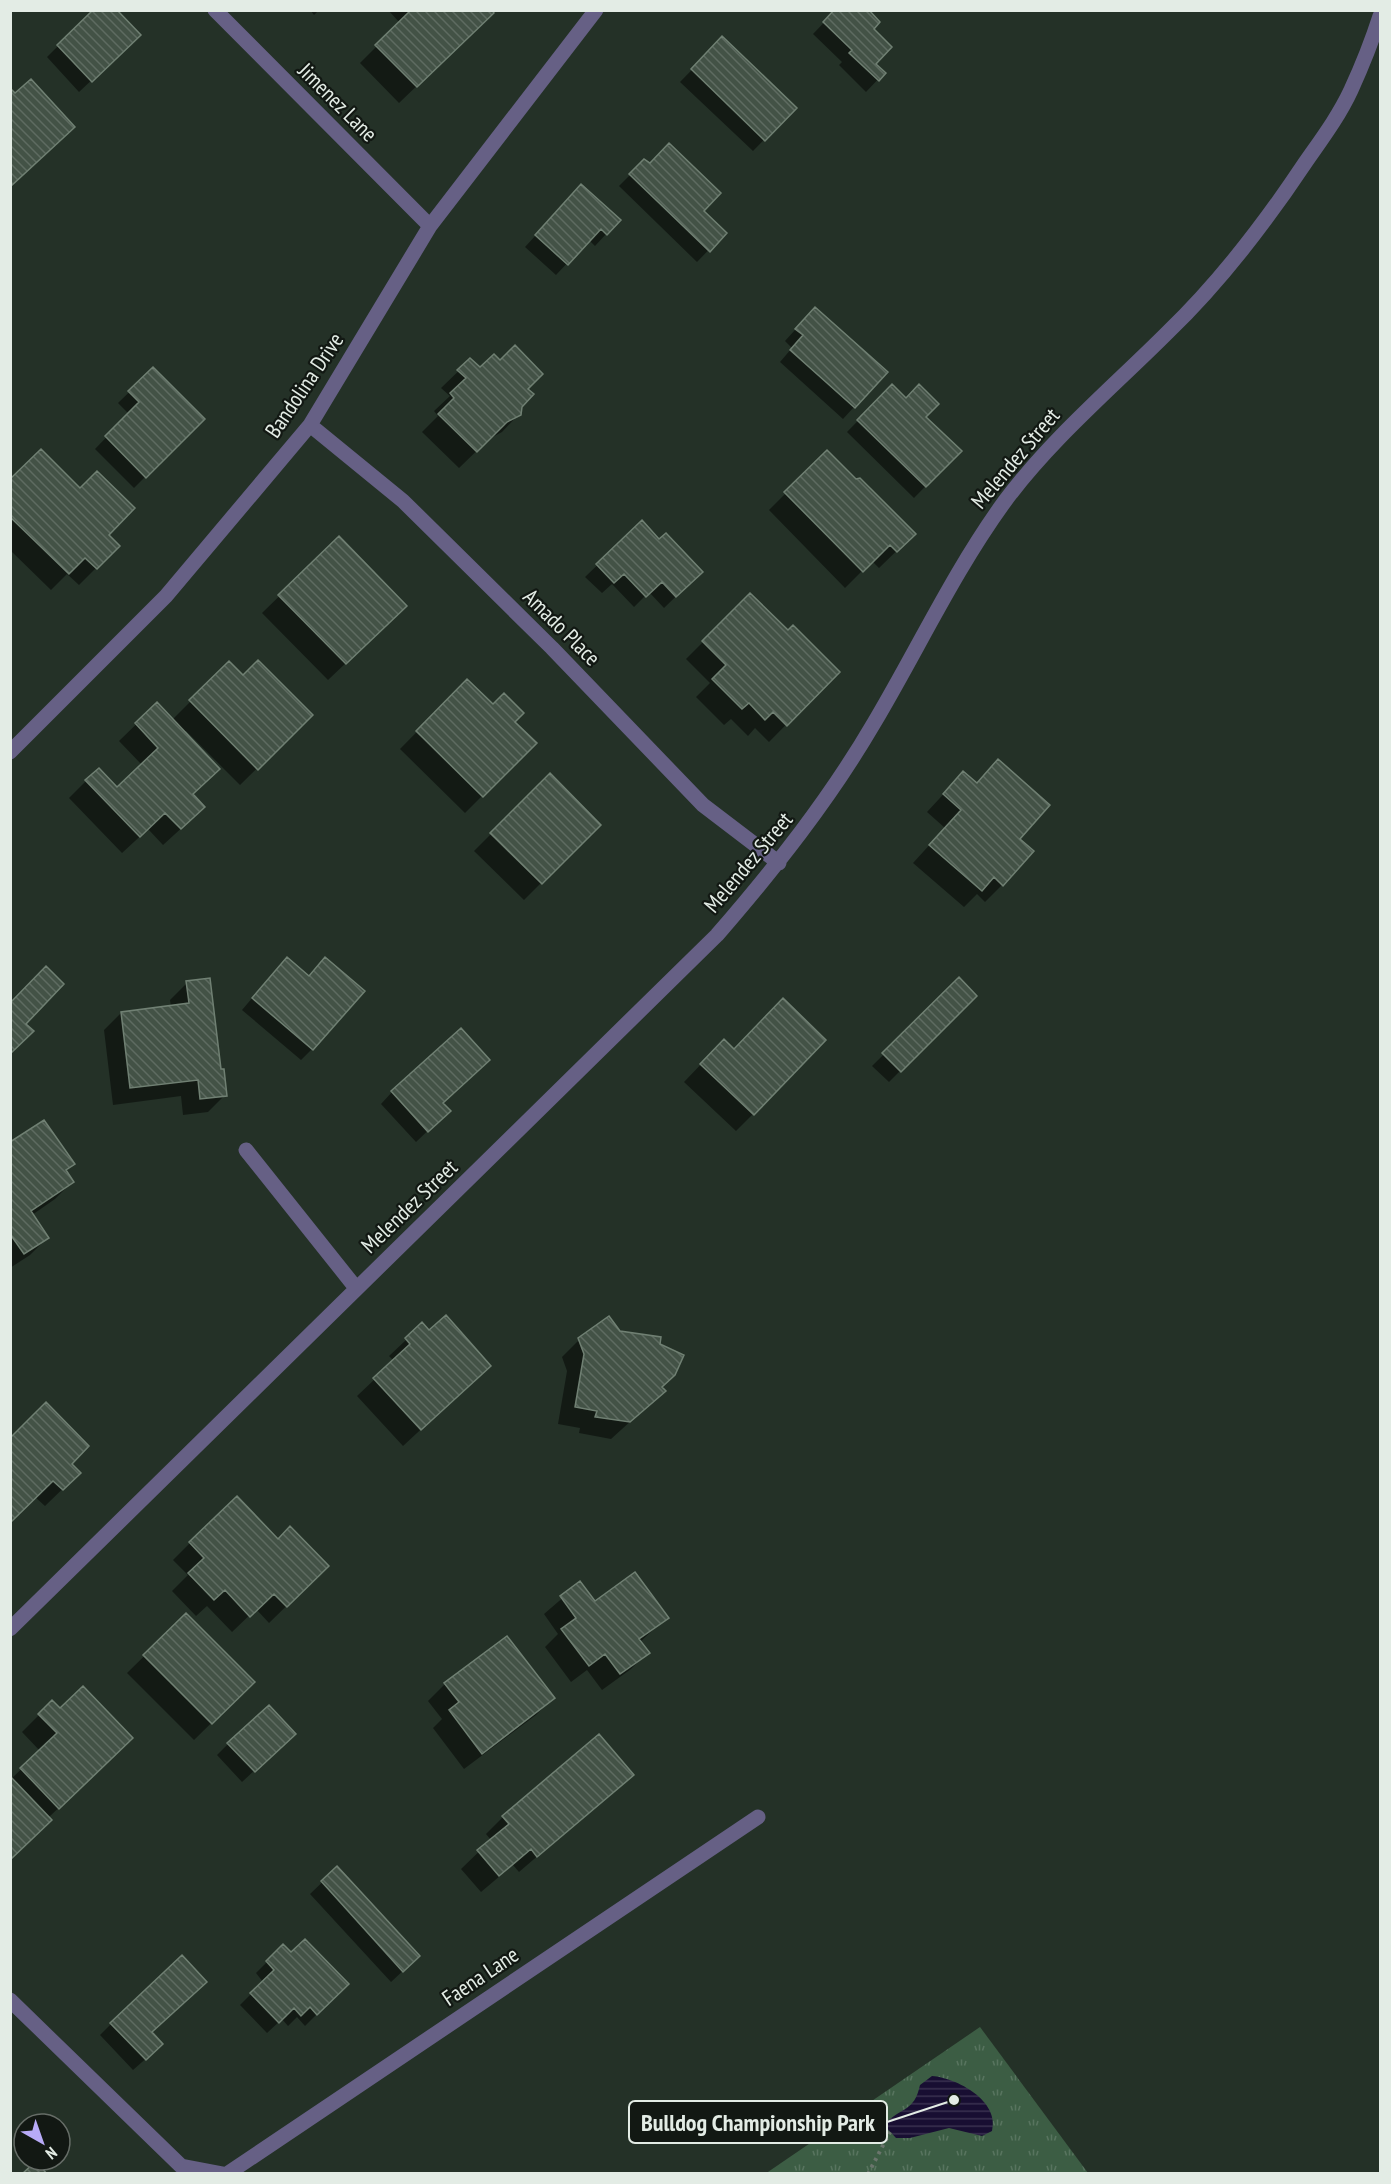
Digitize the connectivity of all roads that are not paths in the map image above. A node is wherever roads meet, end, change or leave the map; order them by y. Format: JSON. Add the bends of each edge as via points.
{"nodes":[{"id":1,"x":215,"y":10,"type":"edge"},
{"id":2,"x":596,"y":10,"type":"edge"},
{"id":3,"x":1380,"y":16,"type":"edge"},
{"id":4,"x":430,"y":226,"type":"junction"},
{"id":5,"x":310,"y":425,"type":"junction"},
{"id":6,"x":10,"y":752,"type":"edge"},
{"id":7,"x":779,"y":863,"type":"junction"},
{"id":8,"x":246,"y":1150,"type":"dead end"},
{"id":9,"x":356,"y":1288,"type":"junction"},
{"id":10,"x":10,"y":1629,"type":"edge"},
{"id":11,"x":758,"y":1816,"type":"dead end"},
{"id":12,"x":10,"y":2000,"type":"edge"},
{"id":13,"x":225,"y":2174,"type":"edge"}],
"edges":[{"from":1,"to":4,"type":"street","name":"Jimenez Lane"},
{"from":2,"to":4,"type":"street","name":"Bandolina Drive"},
{"from":3,"to":7,"type":"street","name":"Melendez Street","via":[[1351,91],[1336,118],[1263,226],[1169,332],[1128,367],[1006,499],[972,548],[874,724],[817,815]]},
{"from":4,"to":5,"type":"street","name":"Bandolina Drive"},
{"from":5,"to":6,"type":"street","name":"Bandolina Drive","via":[[166,596]]},
{"from":5,"to":7,"type":"street","name":"Amado Place","via":[[411,509],[703,805]]},
{"from":7,"to":9,"type":"street","name":"Melendez Street","via":[[717,935]]},
{"from":8,"to":9,"type":"street"},
{"from":9,"to":10,"type":"street","name":"Melendez Street"},
{"from":11,"to":13,"type":"street","name":"Faena Lane"},
{"from":12,"to":13,"type":"street","name":"Faena Lane","via":[[181,2166]]}]}
